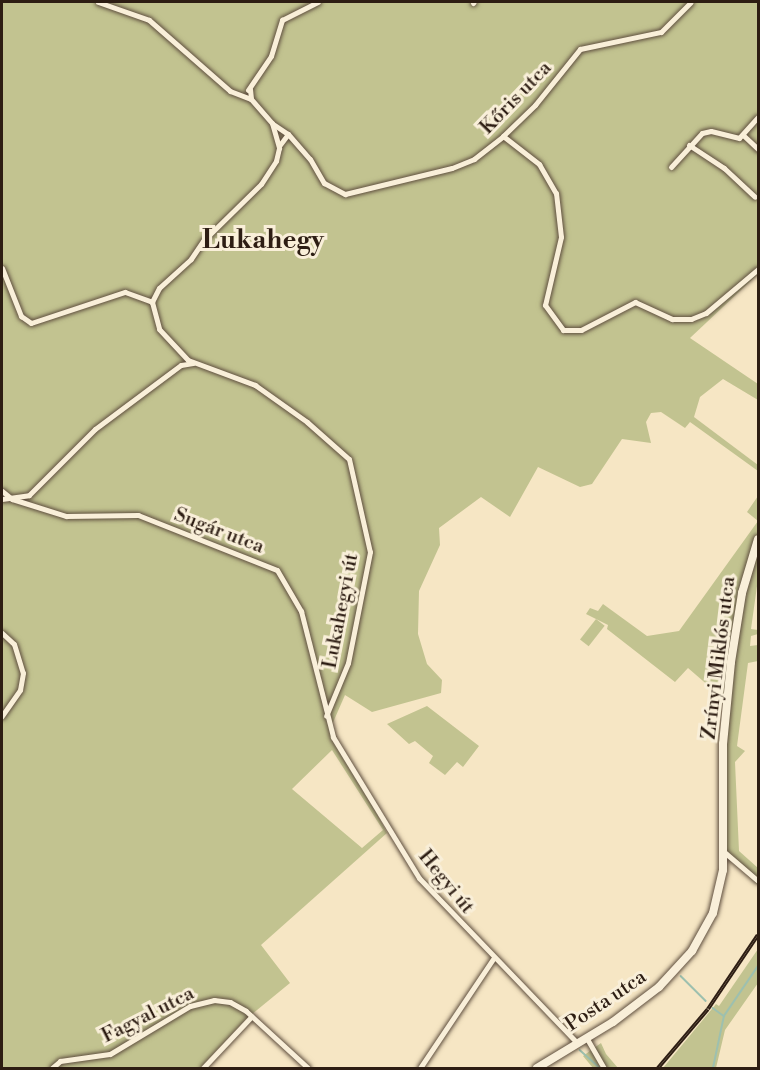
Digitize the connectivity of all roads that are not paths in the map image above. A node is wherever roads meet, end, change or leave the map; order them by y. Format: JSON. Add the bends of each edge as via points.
{"nodes":[{"id":1,"x":98,"y":2,"type":"edge"},
{"id":2,"x":318,"y":2,"type":"edge"},
{"id":3,"x":692,"y":2,"type":"edge"},
{"id":4,"x":249,"y":89,"type":"junction"},
{"id":5,"x":243,"y":95,"type":"junction"},
{"id":6,"x":251,"y":99,"type":"junction"},
{"id":7,"x":759,"y":117,"type":"edge"},
{"id":8,"x":272,"y":123,"type":"junction"},
{"id":9,"x":288,"y":134,"type":"junction"},
{"id":10,"x":503,"y":135,"type":"junction"},
{"id":11,"x":743,"y":135,"type":"junction"},
{"id":12,"x":689,"y":145,"type":"junction"},
{"id":13,"x":279,"y":148,"type":"junction"},
{"id":14,"x":759,"y":149,"type":"edge"},
{"id":15,"x":671,"y":167,"type":"dead end"},
{"id":16,"x":755,"y":197,"type":"dead end"},
{"id":17,"x":2,"y":268,"type":"edge"},
{"id":18,"x":759,"y":269,"type":"edge"},
{"id":19,"x":152,"y":302,"type":"junction"},
{"id":20,"x":183,"y":355,"type":"junction"},
{"id":21,"x":193,"y":363,"type":"junction"},
{"id":22,"x":181,"y":365,"type":"junction"},
{"id":23,"x":2,"y":491,"type":"edge"},
{"id":24,"x":2,"y":499,"type":"edge"},
{"id":25,"x":12,"y":499,"type":"junction"},
{"id":26,"x":759,"y":538,"type":"edge"},
{"id":27,"x":2,"y":633,"type":"edge"},
{"id":28,"x":2,"y":716,"type":"edge"},
{"id":29,"x":326,"y":716,"type":"junction"},
{"id":30,"x":723,"y":783,"type":"joint"},
{"id":31,"x":723,"y":851,"type":"junction"},
{"id":32,"x":759,"y":881,"type":"edge"},
{"id":33,"x":494,"y":959,"type":"junction"},
{"id":34,"x":252,"y":1016,"type":"junction"},
{"id":35,"x":586,"y":1037,"type":"junction"},
{"id":36,"x":577,"y":1042,"type":"junction"},
{"id":37,"x":52,"y":1068,"type":"edge"},
{"id":38,"x":203,"y":1068,"type":"edge"},
{"id":39,"x":308,"y":1068,"type":"edge"},
{"id":40,"x":420,"y":1068,"type":"edge"},
{"id":41,"x":537,"y":1068,"type":"edge"},
{"id":42,"x":604,"y":1068,"type":"edge"}],
"edges":[{"from":1,"to":5,"type":"street","via":[[149,20],[230,91]]},
{"from":2,"to":4,"type":"street","via":[[282,20],[271,56]]},
{"from":3,"to":10,"type":"street","name":"Kőris utca","via":[[662,32],[580,49],[535,105]]},
{"from":4,"to":5,"type":"street"},
{"from":4,"to":6,"type":"street"},
{"from":5,"to":6,"type":"street"},
{"from":6,"to":8,"type":"street"},
{"from":7,"to":11,"type":"street"},
{"from":8,"to":9,"type":"street"},
{"from":8,"to":13,"type":"street"},
{"from":9,"to":10,"type":"street","name":"Kőris utca","via":[[324,183],[345,194],[452,168],[474,159]]},
{"from":9,"to":13,"type":"street"},
{"from":10,"to":18,"type":"street","via":[[538,164],[556,193],[561,237],[545,305],[563,330],[581,330],[632,302],[645,304],[672,319],[699,317]]},
{"from":11,"to":12,"type":"street","via":[[733,138],[707,131]]},
{"from":11,"to":14,"type":"street"},
{"from":12,"to":15,"type":"street"},
{"from":12,"to":16,"type":"street","via":[[724,168]]},
{"from":13,"to":19,"type":"street","via":[[266,179],[159,288]]},
{"from":17,"to":19,"type":"street","via":[[21,316],[31,322],[125,292]]},
{"from":19,"to":20,"type":"street","name":"Lukahegyi út","via":[[159,328]]},
{"from":20,"to":21,"type":"street","name":"Lukahegyi út"},
{"from":20,"to":22,"type":"street"},
{"from":21,"to":22,"type":"street"},
{"from":21,"to":29,"type":"street","name":"Lukahegyi út","via":[[255,385],[307,422],[349,459],[370,552],[367,579],[356,605],[348,663]]},
{"from":22,"to":25,"type":"street","via":[[81,441],[29,495]]},
{"from":23,"to":25,"type":"street","name":"Sugár utca"},
{"from":24,"to":25,"type":"street"},
{"from":25,"to":29,"type":"street","name":"Sugár utca","via":[[66,516],[138,515],[272,567],[288,584],[301,611]]},
{"from":26,"to":30,"type":"main road","name":"Zrínyi Miklós utca","via":[[745,579],[733,646]]},
{"from":27,"to":28,"type":"street","via":[[14,645],[23,673],[20,690]]},
{"from":29,"to":33,"type":"street","name":"Hegyi út","via":[[339,750],[423,883]]},
{"from":30,"to":31,"type":"main road","name":"Posta utca"},
{"from":31,"to":32,"type":"street"},
{"from":31,"to":35,"type":"main road","name":"Posta utca","via":[[716,905],[692,951],[641,1002]]},
{"from":33,"to":36,"type":"street","name":"Hegyi út"},
{"from":33,"to":40,"type":"street"},
{"from":34,"to":37,"type":"street","name":"Fagyal utca","via":[[230,1002],[198,1003],[110,1054],[60,1061]]},
{"from":34,"to":38,"type":"street"},
{"from":34,"to":39,"type":"street","name":"Fagyal utca"},
{"from":35,"to":36,"type":"main road","name":"Posta utca"},
{"from":35,"to":42,"type":"street"},
{"from":36,"to":41,"type":"main road","name":"Posta utca"}]}
